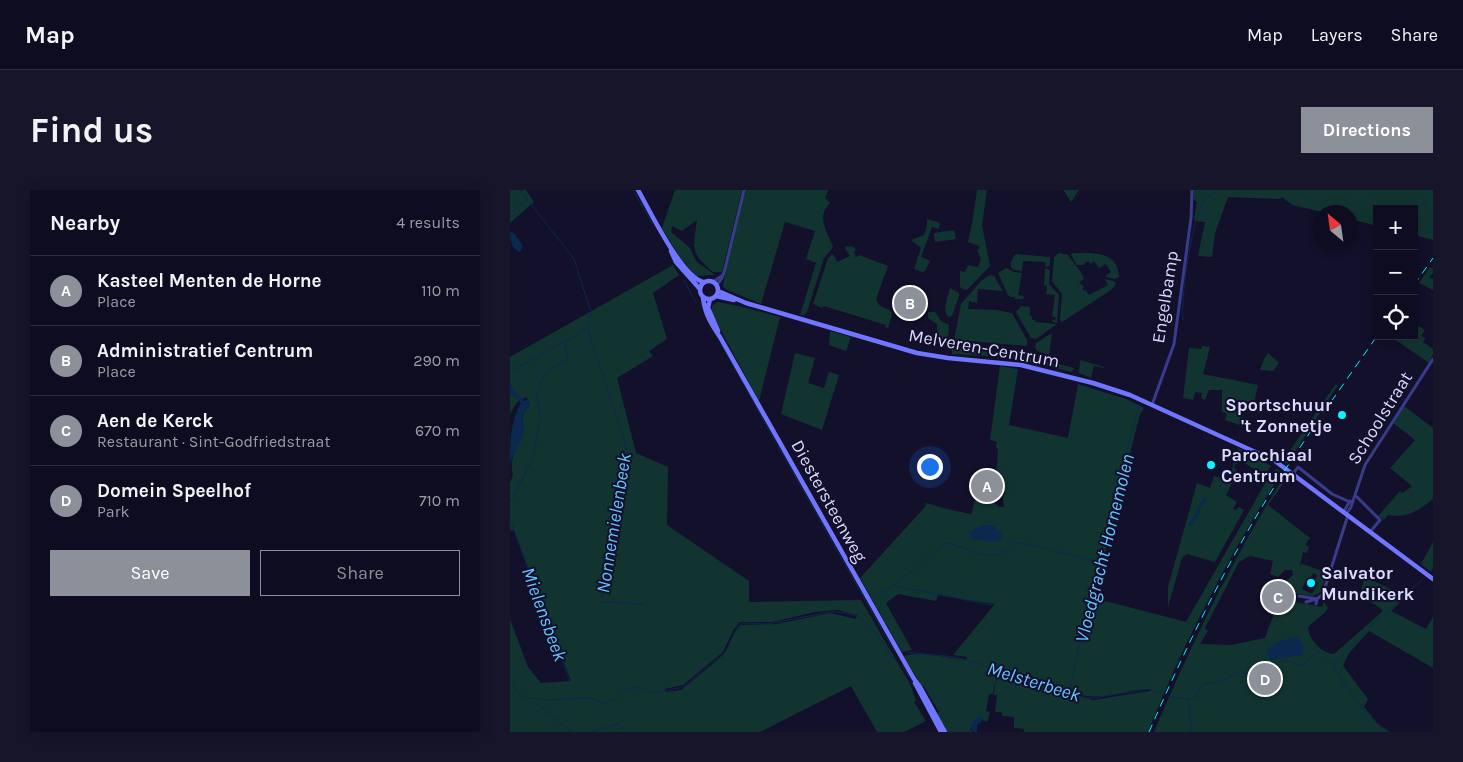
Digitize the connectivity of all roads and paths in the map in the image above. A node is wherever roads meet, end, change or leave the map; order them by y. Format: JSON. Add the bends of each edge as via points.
{"nodes":[{"id":1,"x":638,"y":190,"type":"edge"},
{"id":2,"x":744,"y":190,"type":"edge"},
{"id":3,"x":1192,"y":190,"type":"edge"},
{"id":4,"x":670,"y":247,"type":"junction"},
{"id":5,"x":703,"y":282,"type":"junction"},
{"id":6,"x":699,"y":288,"type":"junction"},
{"id":7,"x":716,"y":288,"type":"junction"},
{"id":8,"x":703,"y":298,"type":"junction"},
{"id":9,"x":710,"y":299,"type":"junction"},
{"id":10,"x":720,"y":337,"type":"junction"},
{"id":11,"x":1433,"y":359,"type":"edge"},
{"id":12,"x":1152,"y":405,"type":"junction"},
{"id":13,"x":1293,"y":474,"type":"junction"},
{"id":14,"x":1354,"y":494,"type":"junction"},
{"id":15,"x":1350,"y":502,"type":"junction"},
{"id":16,"x":1346,"y":513,"type":"junction"},
{"id":17,"x":1370,"y":532,"type":"junction"},
{"id":18,"x":1433,"y":579,"type":"edge"},
{"id":19,"x":1299,"y":596,"type":"dead end"},
{"id":20,"x":1317,"y":599,"type":"junction"},
{"id":21,"x":1306,"y":602,"type":"dead end"},
{"id":22,"x":1316,"y":604,"type":"dead end"},
{"id":23,"x":914,"y":679,"type":"junction"},
{"id":24,"x":941,"y":732,"type":"edge"},
{"id":25,"x":946,"y":732,"type":"edge"}],
"edges":[{"from":1,"to":4,"type":"main road"},
{"from":2,"to":7,"type":"street","via":[[723,274]]},
{"from":3,"to":12,"type":"street","name":"Engelbamp","via":[[1174,344]]},
{"from":4,"to":5,"type":"main road","via":[[692,275]]},
{"from":4,"to":6,"type":"main road","via":[[676,262]]},
{"from":5,"to":6,"type":"main road"},
{"from":5,"to":7,"type":"main road","via":[[707,280]]},
{"from":6,"to":8,"type":"main road"},
{"from":7,"to":9,"type":"main road"},
{"from":7,"to":12,"type":"main road","name":"Melveren-Centrum","via":[[746,303],[917,352],[1012,363],[1105,386]]},
{"from":8,"to":9,"type":"main road"},
{"from":8,"to":10,"type":"main road","name":"Diestersteenweg","via":[[706,314]]},
{"from":9,"to":10,"type":"main road","name":"Diestersteenweg","via":[[708,308]]},
{"from":10,"to":23,"type":"main road","name":"Diestersteenweg"},
{"from":11,"to":14,"type":"street","name":"Schoolstraat","via":[[1364,465]]},
{"from":12,"to":13,"type":"main road","name":"Melveren-Centrum","via":[[1268,458]]},
{"from":13,"to":15,"type":"street","name":"Melveren-Centrum","via":[[1298,467],[1332,494]]},
{"from":13,"to":16,"type":"main road","name":"Melveren-Centrum"},
{"from":14,"to":15,"type":"street","name":"Schoolstraat"},
{"from":14,"to":16,"type":"street","name":"Schoolstraat"},
{"from":14,"to":17,"type":"street","via":[[1380,520]]},
{"from":15,"to":16,"type":"street","name":"Schoolstraat"},
{"from":16,"to":17,"type":"main road","name":"Melveren-Centrum"},
{"from":16,"to":20,"type":"street","via":[[1323,594]]},
{"from":17,"to":18,"type":"main road","name":"Melveren-Centrum"},
{"from":19,"to":20,"type":"street"},
{"from":20,"to":21,"type":"street"},
{"from":20,"to":22,"type":"street"},
{"from":23,"to":24,"type":"main road","name":"Diestersteenweg"},
{"from":23,"to":25,"type":"main road","name":"Diestersteenweg"}]}
